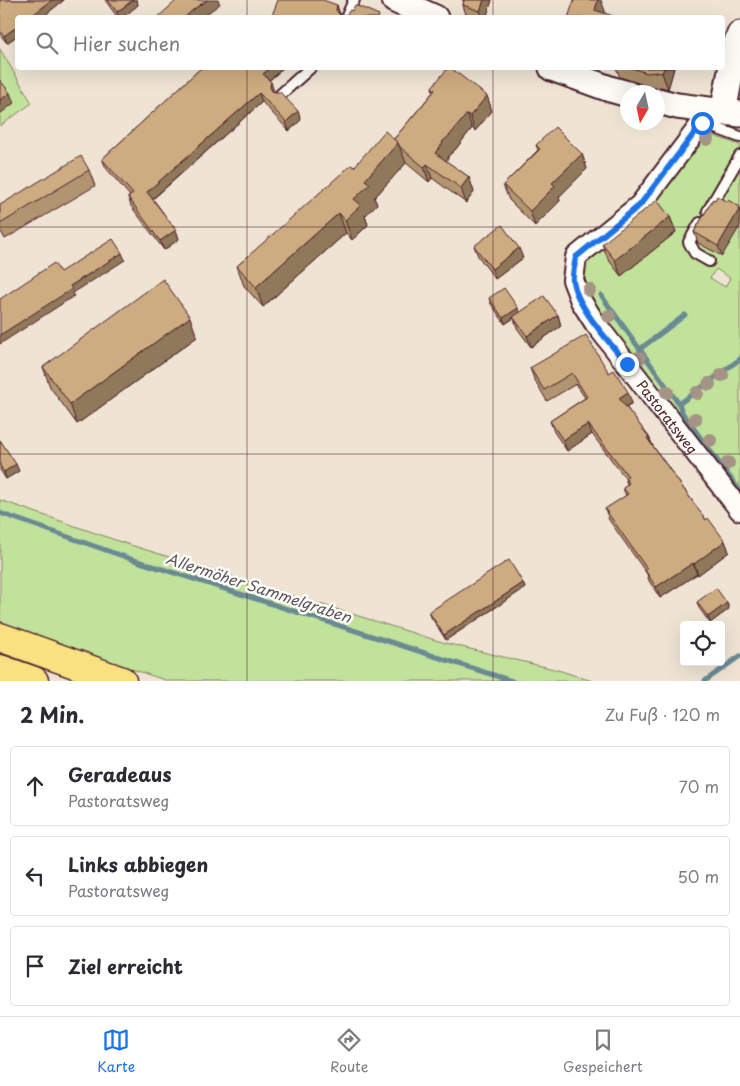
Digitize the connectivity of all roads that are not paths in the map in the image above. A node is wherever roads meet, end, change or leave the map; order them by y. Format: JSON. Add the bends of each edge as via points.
{"nodes":[{"id":1,"x":354,"y":0,"type":"edge"},
{"id":2,"x":395,"y":0,"type":"edge"},
{"id":3,"x":347,"y":15,"type":"edge"},
{"id":4,"x":428,"y":15,"type":"edge"},
{"id":5,"x":740,"y":34,"type":"edge"},
{"id":6,"x":308,"y":70,"type":"edge"},
{"id":7,"x":558,"y":70,"type":"edge"},
{"id":8,"x":620,"y":92,"type":"edge"},
{"id":9,"x":280,"y":95,"type":"edge"},
{"id":10,"x":665,"y":104,"type":"edge"},
{"id":11,"x":717,"y":115,"type":"edge"},
{"id":12,"x":740,"y":137,"type":"edge"},
{"id":13,"x":740,"y":156,"type":"edge"},
{"id":14,"x":709,"y":262,"type":"dead end"},
{"id":15,"x":740,"y":510,"type":"edge"},
{"id":16,"x":0,"y":637,"type":"edge"},
{"id":17,"x":0,"y":669,"type":"edge"},
{"id":18,"x":34,"y":681,"type":"edge"},
{"id":19,"x":122,"y":681,"type":"edge"}],
"edges":[{"from":1,"to":3,"type":"lane"},
{"from":2,"to":4,"type":"street"},
{"from":5,"to":11,"type":"street"},
{"from":6,"to":9,"type":"lane"},
{"from":7,"to":8,"type":"street"},
{"from":10,"to":11,"type":"street"},
{"from":11,"to":12,"type":"lane"},
{"from":11,"to":15,"type":"street","name":"Pastoratsweg","via":[[640,205],[576,257],[573,280],[595,323]]},
{"from":13,"to":14,"type":"lane","via":[[689,242],[695,253]]},
{"from":16,"to":19,"type":"highway"},
{"from":17,"to":18,"type":"highway"}]}
